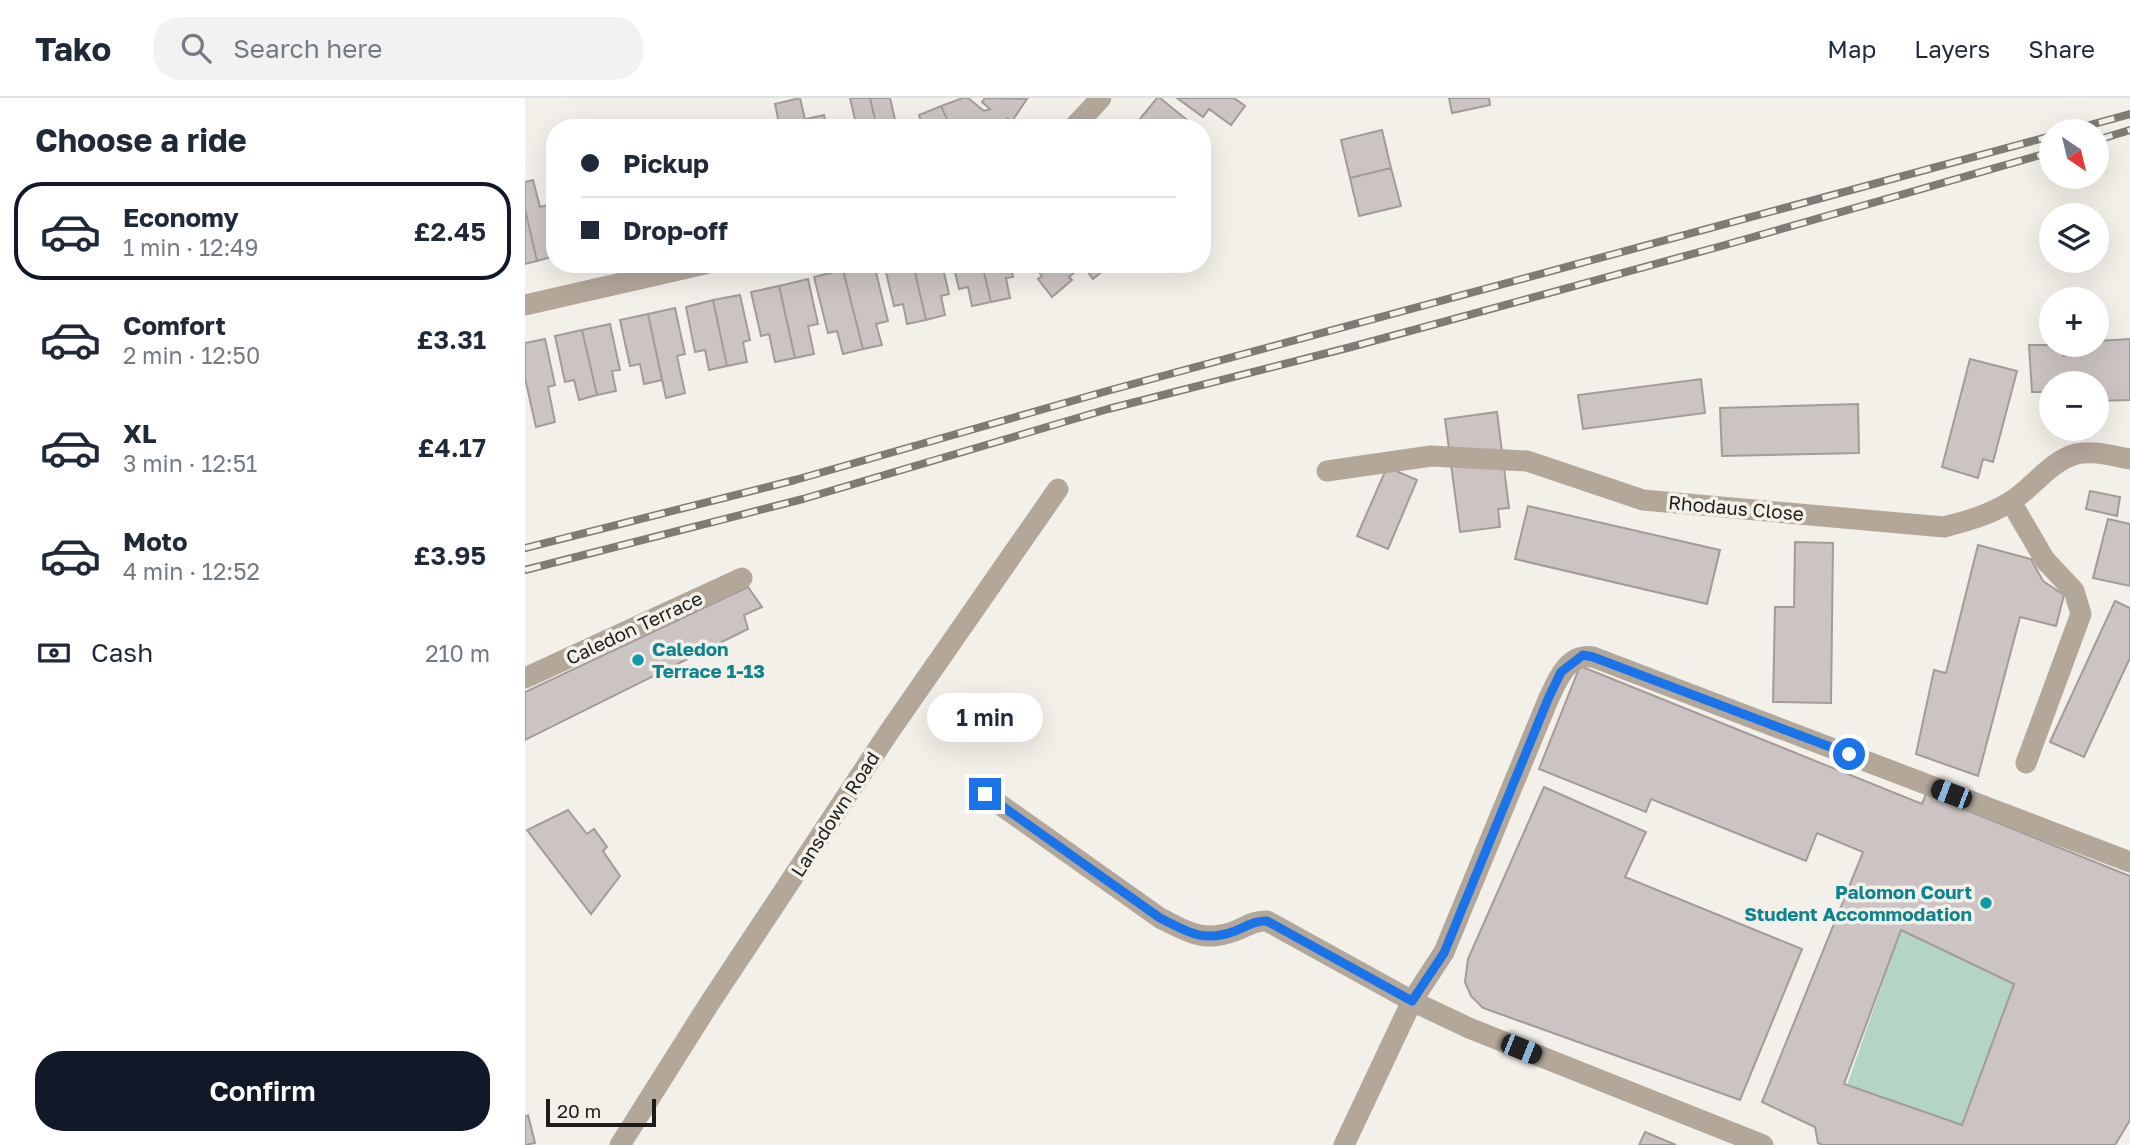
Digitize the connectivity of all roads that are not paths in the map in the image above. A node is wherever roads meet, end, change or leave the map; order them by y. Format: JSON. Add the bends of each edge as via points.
{"nodes":[{"id":1,"x":1101,"y":98,"type":"edge"},
{"id":2,"x":1081,"y":119,"type":"edge"},
{"id":3,"x":665,"y":273,"type":"edge"},
{"id":4,"x":525,"y":305,"type":"edge"},
{"id":5,"x":2130,"y":458,"type":"edge"},
{"id":6,"x":1327,"y":471,"type":"dead end"},
{"id":7,"x":1058,"y":489,"type":"dead end"},
{"id":8,"x":2011,"y":502,"type":"junction"},
{"id":9,"x":742,"y":578,"type":"dead end"},
{"id":10,"x":525,"y":678,"type":"edge"},
{"id":11,"x":2026,"y":763,"type":"dead end"},
{"id":12,"x":985,"y":794,"type":"dead end"},
{"id":13,"x":2130,"y":862,"type":"edge"},
{"id":14,"x":1412,"y":1001,"type":"junction"},
{"id":15,"x":619,"y":1145,"type":"edge"},
{"id":16,"x":1344,"y":1145,"type":"edge"},
{"id":17,"x":1763,"y":1145,"type":"edge"}],
"edges":[{"from":1,"to":2,"type":"street"},
{"from":3,"to":4,"type":"street"},
{"from":5,"to":8,"type":"street","name":"Rhodaus Close","via":[[2076,454]]},
{"from":6,"to":8,"type":"street","name":"Rhodaus Close","via":[[1431,456],[1527,461],[1643,500],[1944,527],[1981,517]]},
{"from":7,"to":15,"type":"street","name":"Lansdown Road","via":[[889,732]]},
{"from":8,"to":11,"type":"street","via":[[2045,560],[2074,590],[2081,614]]},
{"from":9,"to":10,"type":"street","name":"Caledon Terrace"},
{"from":12,"to":14,"type":"street","via":[[1160,918],[1190,933],[1220,936],[1253,921],[1267,921]]},
{"from":13,"to":14,"type":"street","via":[[1583,655],[1561,672],[1444,953]]},
{"from":14,"to":16,"type":"street"},
{"from":14,"to":17,"type":"street"}]}
